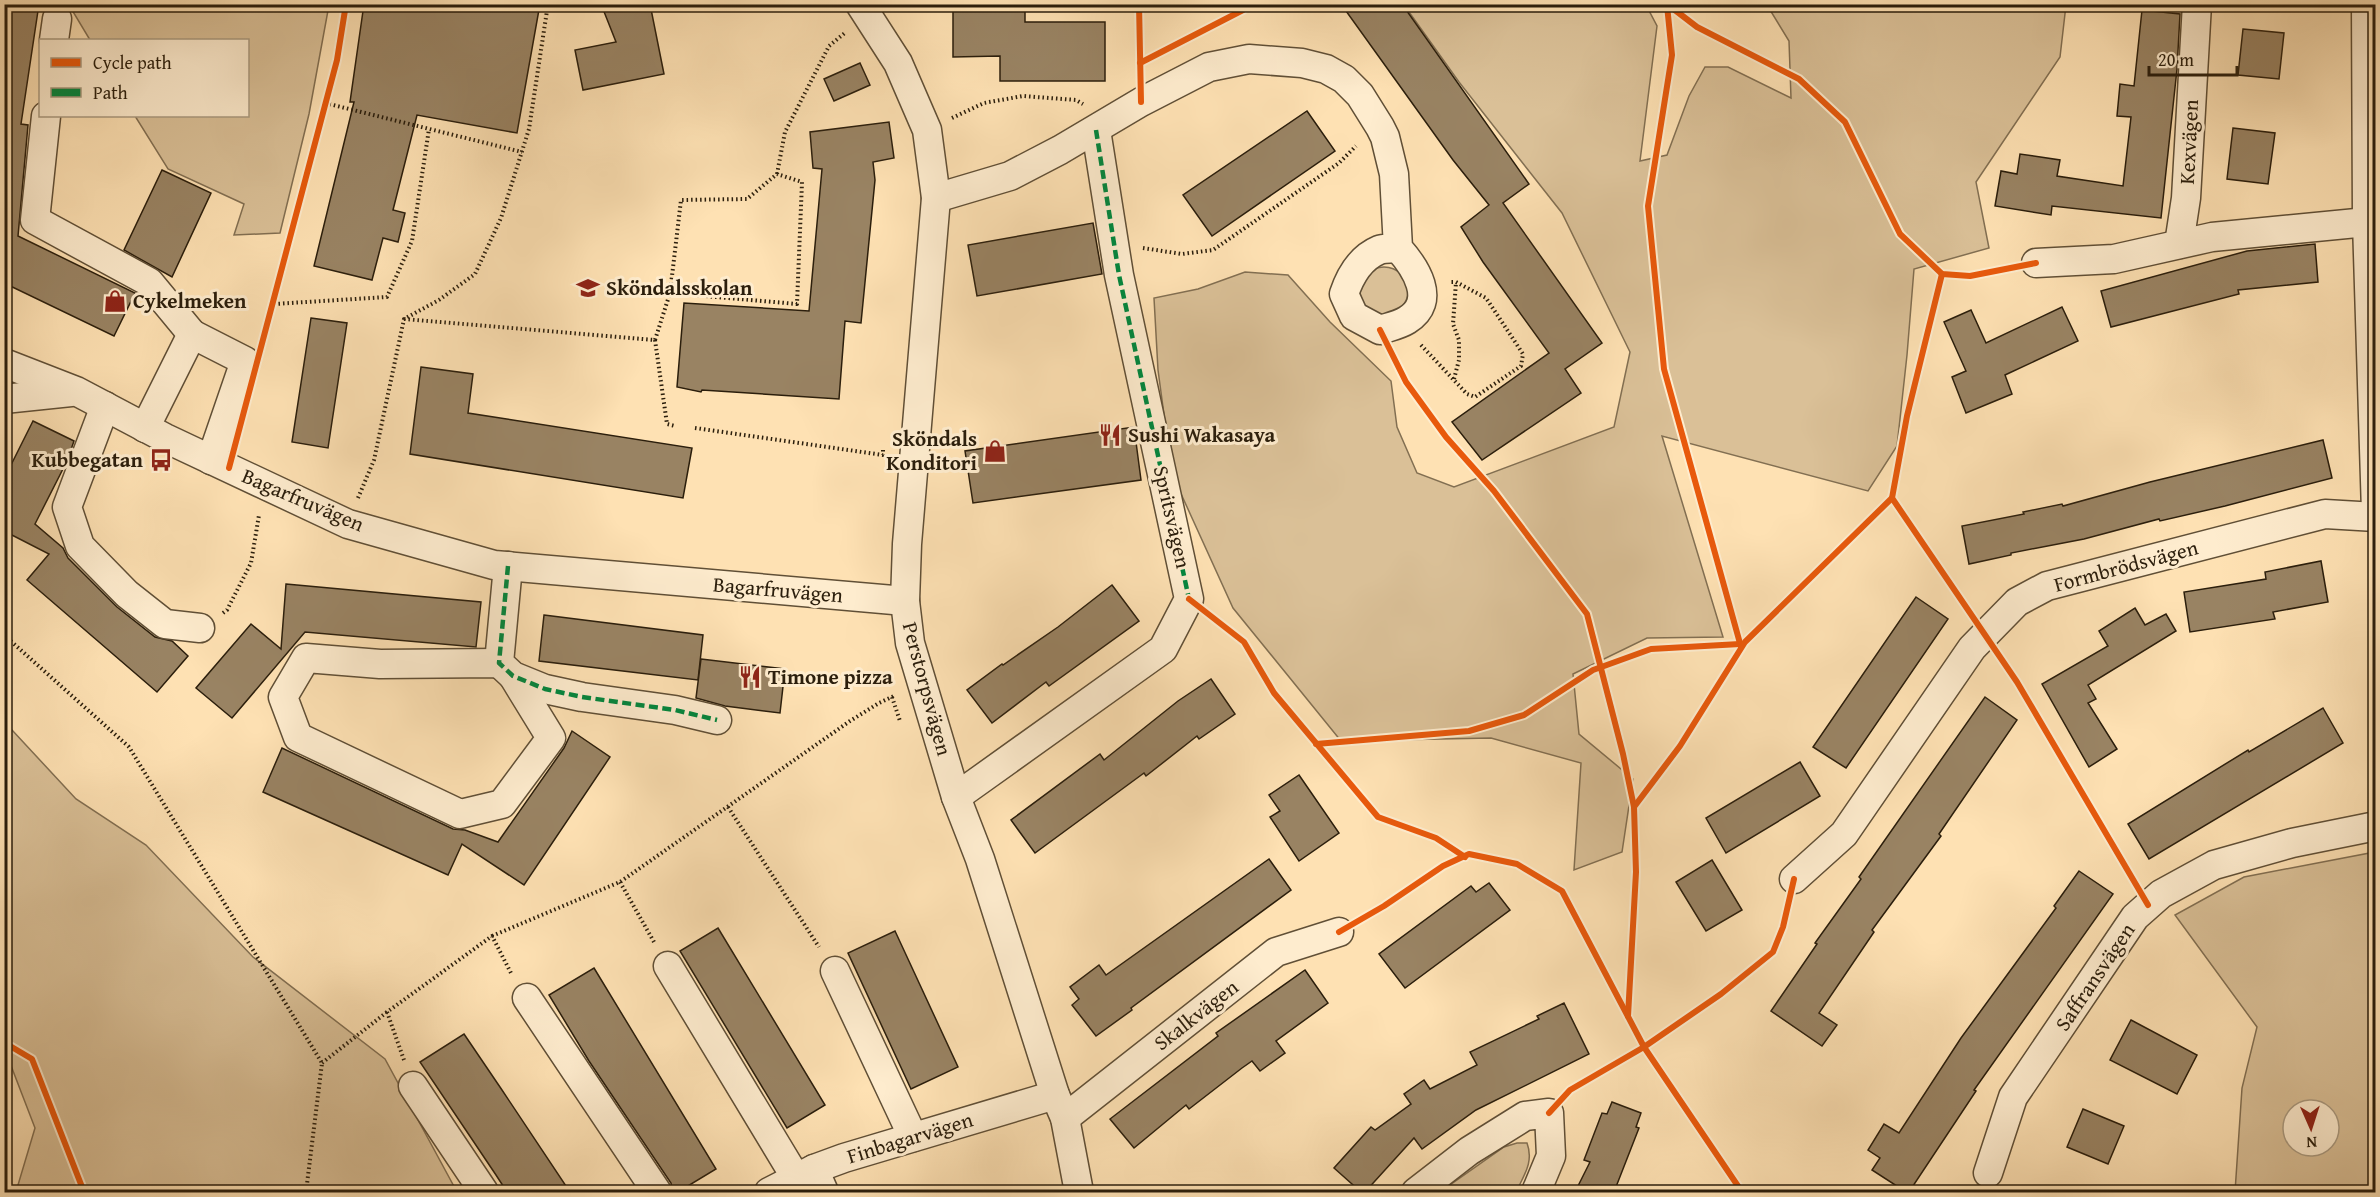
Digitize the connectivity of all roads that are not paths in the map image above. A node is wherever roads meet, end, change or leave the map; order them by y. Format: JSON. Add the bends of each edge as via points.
{"nodes":[{"id":1,"x":2197,"y":4,"type":"edge"},
{"id":2,"x":2366,"y":4,"type":"edge"},
{"id":3,"x":863,"y":9,"type":"edge"},
{"id":4,"x":46,"y":117,"type":"edge"},
{"id":5,"x":1091,"y":117,"type":"junction"},
{"id":6,"x":936,"y":198,"type":"junction"},
{"id":7,"x":2367,"y":222,"type":"junction"},
{"id":8,"x":2179,"y":244,"type":"junction"},
{"id":9,"x":1398,"y":248,"type":"dead end"},
{"id":10,"x":2036,"y":263,"type":"dead end"},
{"id":11,"x":192,"y":334,"type":"junction"},
{"id":12,"x":4,"y":363,"type":"edge"},
{"id":13,"x":76,"y":391,"type":"junction"},
{"id":14,"x":4,"y":399,"type":"edge"},
{"id":15,"x":105,"y":406,"type":"junction"},
{"id":16,"x":145,"y":428,"type":"junction"},
{"id":17,"x":211,"y":460,"type":"junction"},
{"id":18,"x":2376,"y":512,"type":"edge"},
{"id":19,"x":2376,"y":517,"type":"edge"},
{"id":20,"x":508,"y":566,"type":"junction"},
{"id":21,"x":906,"y":601,"type":"junction"},
{"id":22,"x":200,"y":628,"type":"road end"},
{"id":23,"x":506,"y":669,"type":"junction"},
{"id":24,"x":717,"y":720,"type":"dead end"},
{"id":25,"x":956,"y":798,"type":"junction"},
{"id":26,"x":2376,"y":826,"type":"edge"},
{"id":27,"x":1794,"y":879,"type":"dead end"},
{"id":28,"x":1339,"y":932,"type":"dead end"},
{"id":29,"x":668,"y":966,"type":"road end"},
{"id":30,"x":835,"y":971,"type":"road end"},
{"id":31,"x":527,"y":998,"type":"road end"},
{"id":32,"x":413,"y":1086,"type":"road end"},
{"id":33,"x":1060,"y":1106,"type":"junction"},
{"id":34,"x":914,"y":1137,"type":"junction"},
{"id":35,"x":1988,"y":1173,"type":"dead end"},
{"id":36,"x":812,"y":1180,"type":"edge"},
{"id":37,"x":484,"y":1192,"type":"edge"},
{"id":38,"x":657,"y":1192,"type":"edge"},
{"id":39,"x":769,"y":1192,"type":"edge"},
{"id":40,"x":1079,"y":1192,"type":"edge"},
{"id":41,"x":1416,"y":1192,"type":"edge"},
{"id":42,"x":1536,"y":1192,"type":"edge"}],
"edges":[{"from":1,"to":8,"type":"street","name":"Kexvägen","via":[[2186,198]]},
{"from":2,"to":7,"type":"street"},
{"from":3,"to":6,"type":"street","name":"Perstorpsvägen","via":[[898,63],[927,130]]},
{"from":4,"to":11,"type":"street","via":[[35,220],[149,282]]},
{"from":5,"to":6,"type":"street","via":[[1010,176]]},
{"from":5,"to":9,"type":"street","via":[[1141,102],[1209,67],[1249,58],[1326,69],[1360,95],[1385,137],[1394,174]]},
{"from":5,"to":25,"type":"street","name":"Spritsvägen","via":[[1119,275],[1190,599],[1163,649]]},
{"from":6,"to":21,"type":"street","name":"Perstorpsvägen","via":[[907,544]]},
{"from":7,"to":8,"type":"street","via":[[2212,237]]},
{"from":7,"to":18,"type":"street"},
{"from":8,"to":10,"type":"street","via":[[2114,259]]},
{"from":11,"to":16,"type":"street"},
{"from":11,"to":17,"type":"street","via":[[245,361]]},
{"from":12,"to":13,"type":"street","name":"Bagarfruvägen"},
{"from":13,"to":14,"type":"street"},
{"from":13,"to":15,"type":"street","name":"Bagarfruvägen"},
{"from":15,"to":16,"type":"street","name":"Bagarfruvägen"},
{"from":15,"to":22,"type":"street","via":[[68,507],[80,546],[127,594],[165,624]]},
{"from":16,"to":17,"type":"street","name":"Bagarfruvägen"},
{"from":17,"to":20,"type":"street","name":"Bagarfruvägen","via":[[348,524]]},
{"from":19,"to":27,"type":"street","name":"Formbrödsvägen","via":[[2325,514],[2047,586],[2017,602],[1972,648],[1844,834]]},
{"from":20,"to":21,"type":"street","name":"Bagarfruvägen"},
{"from":20,"to":23,"type":"street"},
{"from":21,"to":25,"type":"street","name":"Perstorpsvägen","via":[[910,643]]},
{"from":23,"to":23,"type":"street","via":[[306,658],[283,697],[298,737],[460,814],[502,804],[551,738]]},
{"from":23,"to":24,"type":"street","via":[[545,688],[582,698],[675,710]]},
{"from":25,"to":33,"type":"street","name":"Perstorpsvägen","via":[[980,859]]},
{"from":26,"to":35,"type":"street","name":"Saffransvägen","via":[[2292,843],[2214,865],[2148,905],[2135,917],[2013,1097]]},
{"from":28,"to":33,"type":"street","name":"Skalkvägen","via":[[1276,952]]},
{"from":29,"to":36,"type":"street"},
{"from":30,"to":34,"type":"street"},
{"from":31,"to":38,"type":"street"},
{"from":32,"to":37,"type":"street"},
{"from":33,"to":34,"type":"street","name":"Finbagarvägen"},
{"from":33,"to":40,"type":"street","name":"Perstorpsvägen"},
{"from":34,"to":36,"type":"street","name":"Finbagarvägen"},
{"from":36,"to":39,"type":"street","name":"Finbagarvägen"},
{"from":41,"to":42,"type":"street","via":[[1469,1151],[1525,1116],[1549,1113],[1551,1156]]}]}
